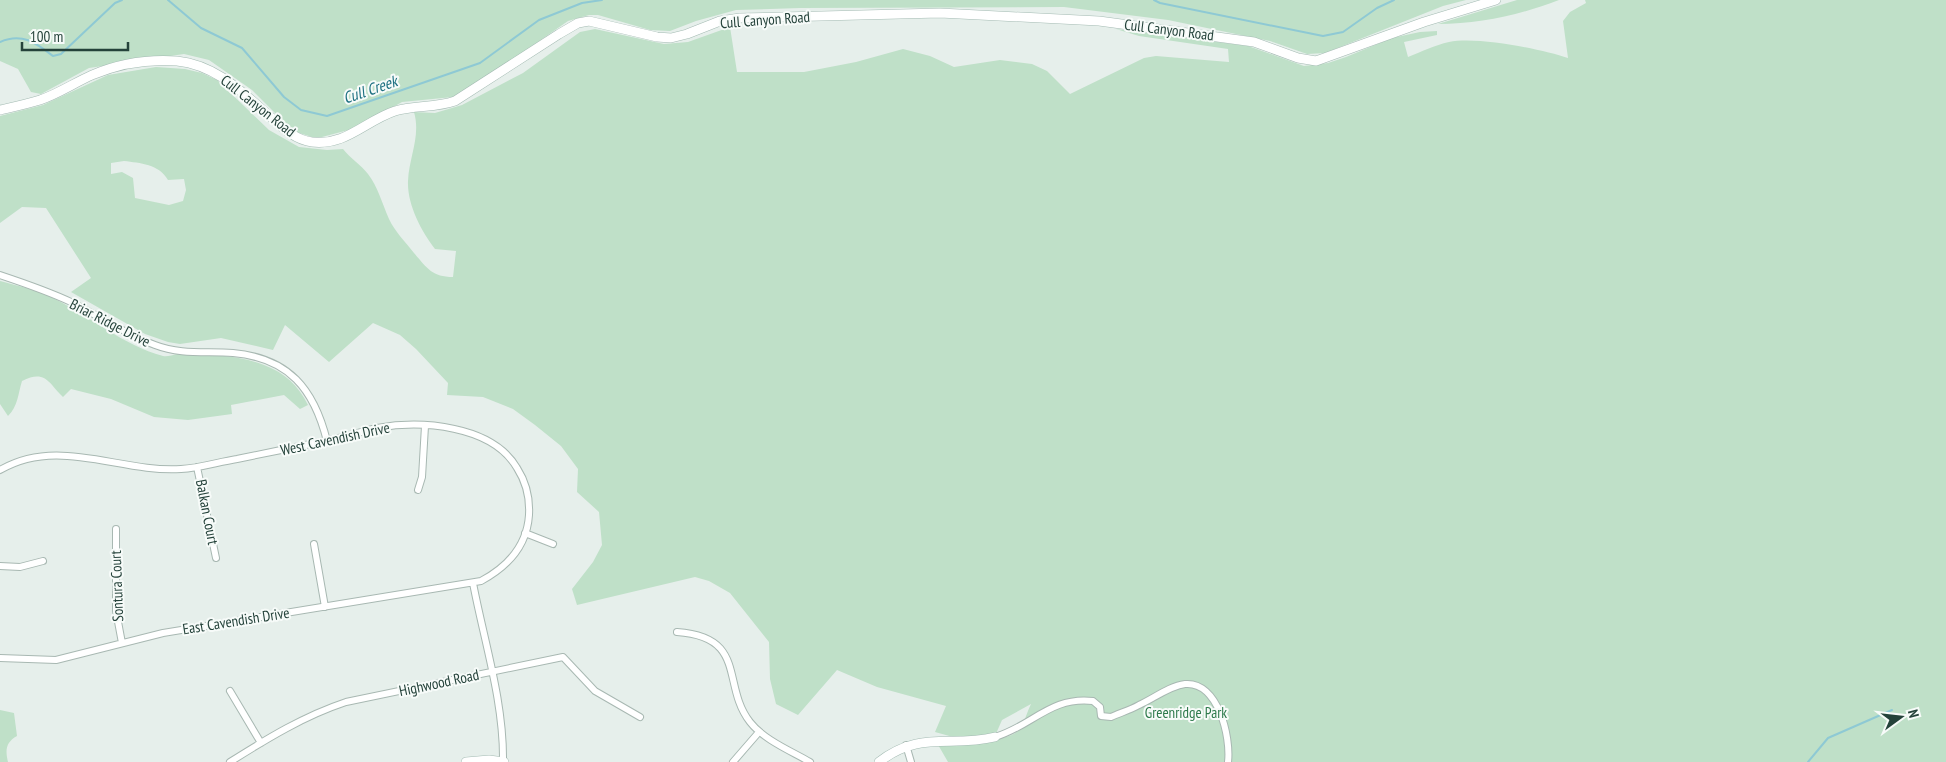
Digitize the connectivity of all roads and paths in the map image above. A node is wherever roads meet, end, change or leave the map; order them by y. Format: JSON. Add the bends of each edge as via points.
{"nodes":[{"id":1,"x":1496,"y":0,"type":"edge"},
{"id":2,"x":0,"y":110,"type":"edge"},
{"id":3,"x":0,"y":276,"type":"edge"},
{"id":4,"x":425,"y":426,"type":"junction"},
{"id":5,"x":327,"y":441,"type":"junction"},
{"id":6,"x":198,"y":467,"type":"junction"},
{"id":7,"x":0,"y":470,"type":"edge"},
{"id":8,"x":418,"y":490,"type":"dead end"},
{"id":9,"x":116,"y":529,"type":"dead end"},
{"id":10,"x":525,"y":532,"type":"junction"},
{"id":11,"x":314,"y":544,"type":"dead end"},
{"id":12,"x":553,"y":544,"type":"dead end"},
{"id":13,"x":216,"y":558,"type":"dead end"},
{"id":14,"x":43,"y":561,"type":"dead end"},
{"id":15,"x":0,"y":566,"type":"edge"},
{"id":16,"x":473,"y":583,"type":"junction"},
{"id":17,"x":325,"y":607,"type":"junction"},
{"id":18,"x":677,"y":632,"type":"dead end"},
{"id":19,"x":122,"y":643,"type":"junction"},
{"id":20,"x":0,"y":658,"type":"edge"},
{"id":21,"x":491,"y":672,"type":"junction"},
{"id":22,"x":230,"y":691,"type":"dead end"},
{"id":23,"x":640,"y":717,"type":"dead end"},
{"id":24,"x":759,"y":732,"type":"junction"},
{"id":25,"x":995,"y":737,"type":"joint"},
{"id":26,"x":261,"y":743,"type":"junction"},
{"id":27,"x":906,"y":745,"type":"junction"},
{"id":28,"x":230,"y":762,"type":"edge"},
{"id":29,"x":466,"y":762,"type":"edge"},
{"id":30,"x":504,"y":762,"type":"edge"},
{"id":31,"x":733,"y":762,"type":"edge"},
{"id":32,"x":810,"y":762,"type":"edge"},
{"id":33,"x":879,"y":762,"type":"edge"},
{"id":34,"x":910,"y":762,"type":"edge"},
{"id":35,"x":1228,"y":762,"type":"edge"}],
"edges":[{"from":1,"to":2,"type":"street","name":"Cull Canyon Road","via":[[1316,61],[1254,42],[1099,21],[940,13],[740,18],[720,21],[671,38],[657,38],[589,21],[559,34],[460,99],[441,106],[395,111],[348,136],[325,142],[309,142],[294,136],[219,75],[201,66],[180,62],[150,61],[119,66],[93,74],[41,100]]},
{"from":3,"to":5,"type":"street","name":"Briar Ridge Drive","via":[[30,284],[156,346],[182,353],[233,353],[260,357],[276,364],[298,379],[309,395],[322,418]]},
{"from":4,"to":5,"type":"street","name":"West Cavendish Drive","via":[[378,428]]},
{"from":4,"to":8,"type":"street","via":[[422,477]]},
{"from":4,"to":10,"type":"street","name":"West Cavendish Drive","via":[[475,434],[504,451],[519,471],[528,492],[529,514]]},
{"from":5,"to":6,"type":"street","name":"West Cavendish Drive"},
{"from":6,"to":7,"type":"street","name":"West Cavendish Drive","via":[[146,468],[62,454],[28,459]]},
{"from":6,"to":13,"type":"street","name":"Balkan Court"},
{"from":9,"to":19,"type":"street","name":"Sontura Court","via":[[116,611]]},
{"from":10,"to":12,"type":"street"},
{"from":10,"to":16,"type":"street","name":"West Cavendish Drive","via":[[517,551],[501,570]]},
{"from":11,"to":17,"type":"street"},
{"from":14,"to":15,"type":"street","via":[[20,567]]},
{"from":16,"to":17,"type":"street","name":"East Cavendish Drive"},
{"from":16,"to":21,"type":"street"},
{"from":17,"to":19,"type":"street","name":"East Cavendish Drive","via":[[164,633]]},
{"from":18,"to":24,"type":"street","via":[[694,633],[720,649],[731,667],[743,712]]},
{"from":19,"to":20,"type":"street","name":"East Cavendish Drive","via":[[56,660]]},
{"from":21,"to":23,"type":"street","name":"Highwood Road","via":[[564,657],[595,691]]},
{"from":21,"to":26,"type":"street","name":"Highwood Road","via":[[346,702],[304,718]]},
{"from":21,"to":30,"type":"street","via":[[504,740]]},
{"from":22,"to":26,"type":"street"},
{"from":24,"to":31,"type":"street"},
{"from":24,"to":32,"type":"street"},
{"from":25,"to":27,"type":"street"},
{"from":25,"to":35,"type":"street","via":[[1070,701],[1093,701],[1100,708],[1101,716],[1111,717],[1184,684],[1199,686],[1213,699],[1223,716]]},
{"from":26,"to":28,"type":"street","name":"Highwood Road"},
{"from":27,"to":33,"type":"street"},
{"from":27,"to":34,"type":"street"},
{"from":29,"to":30,"type":"street"}]}
